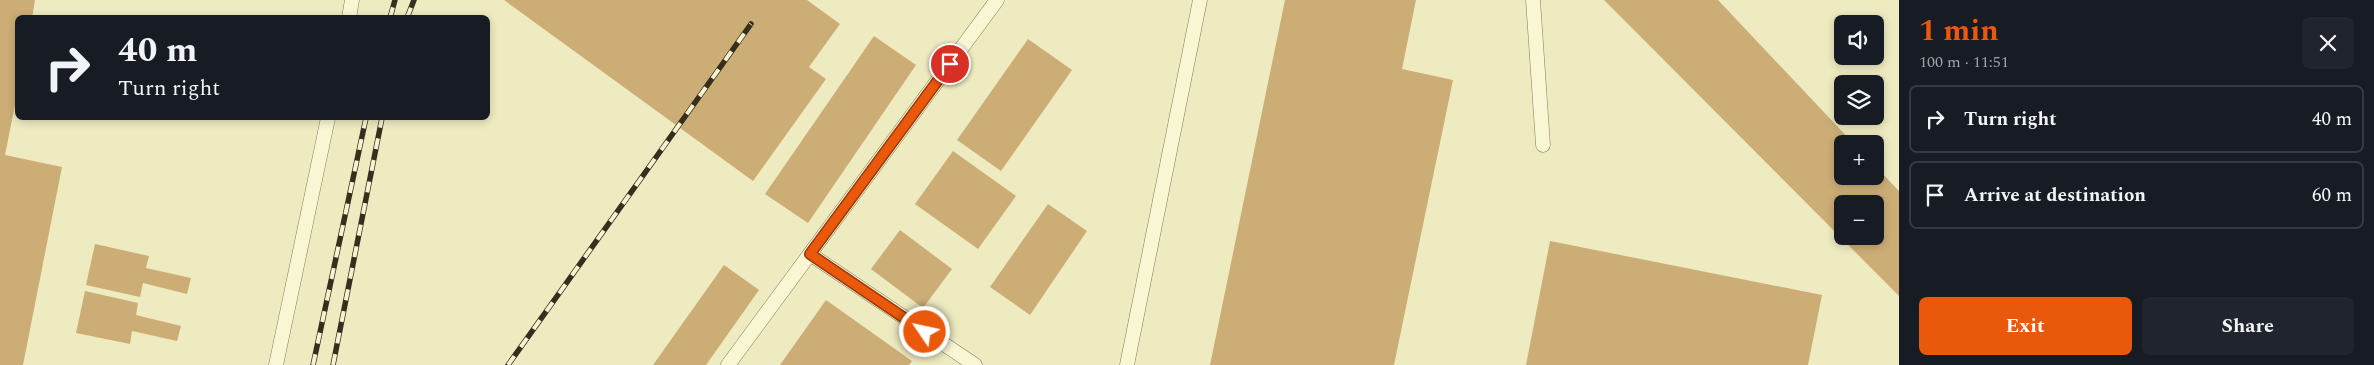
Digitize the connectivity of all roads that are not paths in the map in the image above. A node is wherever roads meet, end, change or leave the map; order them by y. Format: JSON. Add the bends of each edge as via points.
{"nodes":[{"id":1,"x":352,"y":0,"type":"edge"},
{"id":2,"x":997,"y":0,"type":"edge"},
{"id":3,"x":1200,"y":0,"type":"edge"},
{"id":4,"x":1533,"y":0,"type":"edge"},
{"id":5,"x":350,"y":15,"type":"edge"},
{"id":6,"x":328,"y":120,"type":"edge"},
{"id":7,"x":1543,"y":145,"type":"dead end"},
{"id":8,"x":810,"y":254,"type":"junction"},
{"id":9,"x":276,"y":365,"type":"edge"},
{"id":10,"x":728,"y":365,"type":"edge"},
{"id":11,"x":975,"y":365,"type":"edge"},
{"id":12,"x":1127,"y":365,"type":"edge"}],
"edges":[{"from":1,"to":5,"type":"lane"},
{"from":2,"to":8,"type":"lane"},
{"from":3,"to":12,"type":"lane"},
{"from":4,"to":7,"type":"lane"},
{"from":6,"to":9,"type":"lane"},
{"from":8,"to":10,"type":"lane"},
{"from":8,"to":11,"type":"lane"}]}
